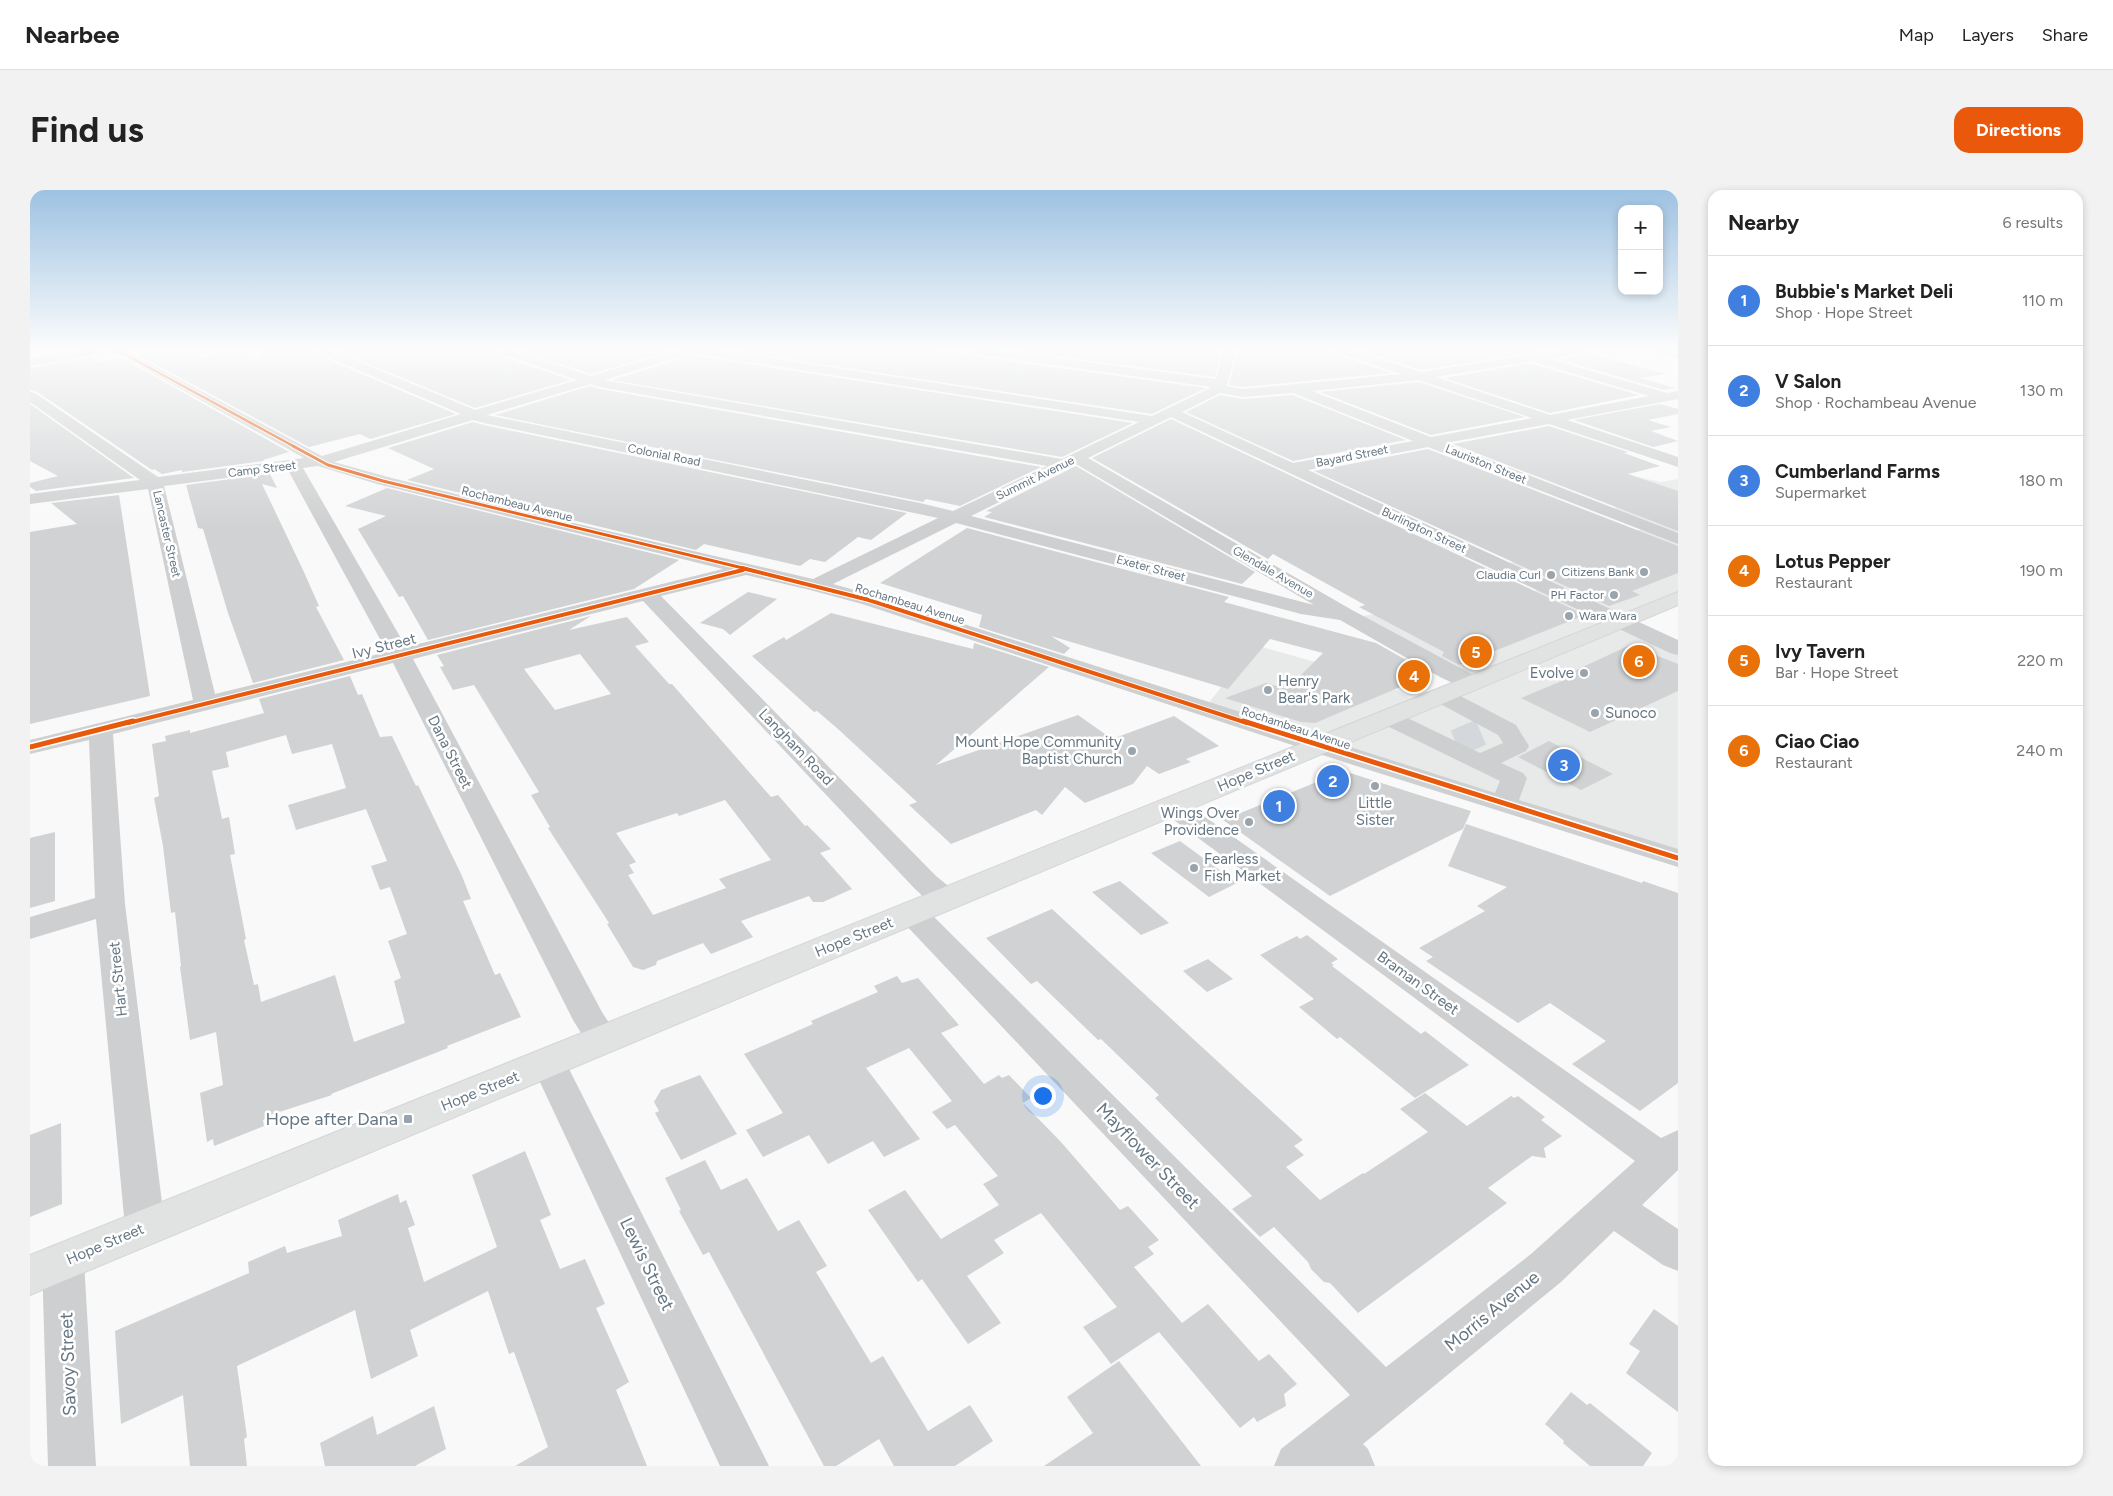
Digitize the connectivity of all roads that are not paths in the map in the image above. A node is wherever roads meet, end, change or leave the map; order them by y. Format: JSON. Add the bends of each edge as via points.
{"nodes":[{"id":1,"x":49,"y":410,"type":"edge"},
{"id":2,"x":226,"y":410,"type":"edge"},
{"id":3,"x":461,"y":410,"type":"edge"},
{"id":4,"x":492,"y":410,"type":"edge"},
{"id":5,"x":765,"y":410,"type":"edge"},
{"id":6,"x":1085,"y":410,"type":"edge"},
{"id":7,"x":1176,"y":410,"type":"edge"},
{"id":8,"x":1345,"y":410,"type":"edge"},
{"id":9,"x":1522,"y":410,"type":"edge"},
{"id":10,"x":1606,"y":410,"type":"edge"},
{"id":11,"x":1171,"y":412,"type":"junction"},
{"id":12,"x":474,"y":415,"type":"junction"},
{"id":13,"x":1551,"y":419,"type":"junction"},
{"id":14,"x":1153,"y":420,"type":"junction"},
{"id":15,"x":1429,"y":442,"type":"junction"},
{"id":16,"x":321,"y":461,"type":"junction"},
{"id":17,"x":1070,"y":461,"type":"junction"},
{"id":18,"x":1678,"y":462,"type":"edge"},
{"id":19,"x":294,"y":465,"type":"junction"},
{"id":20,"x":1291,"y":468,"type":"junction"},
{"id":21,"x":155,"y":483,"type":"junction"},
{"id":22,"x":30,"y":499,"type":"edge"},
{"id":23,"x":957,"y":516,"type":"junction"},
{"id":24,"x":1678,"y":540,"type":"edge"},
{"id":25,"x":745,"y":569,"type":"junction"},
{"id":26,"x":815,"y":585,"type":"junction"},
{"id":27,"x":648,"y":594,"type":"junction"},
{"id":28,"x":1678,"y":598,"type":"edge"},
{"id":29,"x":1346,"y":614,"type":"junction"},
{"id":30,"x":1630,"y":617,"type":"junction"},
{"id":31,"x":1678,"y":628,"type":"edge"},
{"id":32,"x":1678,"y":648,"type":"edge"},
{"id":33,"x":400,"y":655,"type":"junction"},
{"id":34,"x":1471,"y":683,"type":"junction"},
{"id":35,"x":1441,"y":695,"type":"junction"},
{"id":36,"x":205,"y":704,"type":"junction"},
{"id":37,"x":1387,"y":717,"type":"junction"},
{"id":38,"x":101,"y":729,"type":"junction"},
{"id":39,"x":1462,"y":732,"type":"junction"},
{"id":40,"x":1318,"y":745,"type":"junction"},
{"id":41,"x":30,"y":747,"type":"edge"},
{"id":42,"x":1480,"y":763,"type":"junction"},
{"id":43,"x":1504,"y":804,"type":"junction"},
{"id":44,"x":1172,"y":806,"type":"junction"},
{"id":45,"x":1678,"y":858,"type":"edge"},
{"id":46,"x":110,"y":904,"type":"junction"},
{"id":47,"x":929,"y":907,"type":"junction"},
{"id":48,"x":30,"y":928,"type":"edge"},
{"id":49,"x":603,"y":1040,"type":"junction"},
{"id":50,"x":550,"y":1063,"type":"junction"},
{"id":51,"x":1670,"y":1153,"type":"edge"},
{"id":52,"x":1611,"y":1206,"type":"junction"},
{"id":53,"x":145,"y":1227,"type":"junction"},
{"id":54,"x":1678,"y":1252,"type":"edge"},
{"id":55,"x":47,"y":1268,"type":"edge"},
{"id":56,"x":1384,"y":1398,"type":"junction"},
{"id":57,"x":1326,"y":1458,"type":"edge"},
{"id":58,"x":72,"y":1466,"type":"edge"},
{"id":59,"x":745,"y":1466,"type":"edge"}],
"edges":[{"from":1,"to":21,"type":"street","name":"Lancaster Street"},
{"from":2,"to":16,"type":"street","name":"Rochambeau Avenue"},
{"from":3,"to":12,"type":"street","name":"Colonial Road"},
{"from":4,"to":12,"type":"street","name":"Camp Street"},
{"from":5,"to":17,"type":"street","name":"Glendale Avenue"},
{"from":6,"to":14,"type":"street"},
{"from":7,"to":11,"type":"street","name":"Summit Avenue"},
{"from":8,"to":15,"type":"street","name":"Lauriston Street"},
{"from":9,"to":13,"type":"street"},
{"from":10,"to":13,"type":"street","name":"Bayard Street"},
{"from":11,"to":14,"type":"street","name":"Summit Avenue"},
{"from":11,"to":20,"type":"street","name":"Burlington Street"},
{"from":12,"to":16,"type":"street","name":"Camp Street"},
{"from":12,"to":23,"type":"street","name":"Colonial Road","via":[[484,420]]},
{"from":13,"to":15,"type":"street","name":"Bayard Street"},
{"from":13,"to":18,"type":"street"},
{"from":14,"to":17,"type":"street","name":"Summit Avenue"},
{"from":15,"to":20,"type":"street","name":"Bayard Street"},
{"from":15,"to":24,"type":"street","name":"Lauriston Street"},
{"from":16,"to":19,"type":"street","name":"Camp Street"},
{"from":16,"to":25,"type":"street","name":"Rochambeau Avenue","via":[[383,481]]},
{"from":17,"to":23,"type":"street","name":"Summit Avenue"},
{"from":17,"to":29,"type":"street","name":"Glendale Avenue"},
{"from":19,"to":21,"type":"street","name":"Camp Street"},
{"from":19,"to":33,"type":"street","name":"Dana Street"},
{"from":20,"to":30,"type":"street","name":"Burlington Street"},
{"from":21,"to":22,"type":"street","name":"Camp Street"},
{"from":21,"to":36,"type":"street","name":"Lancaster Street"},
{"from":23,"to":26,"type":"street","name":"Summit Avenue"},
{"from":23,"to":29,"type":"street","name":"Exeter Street","via":[[1308,610]]},
{"from":25,"to":26,"type":"street","name":"Rochambeau Avenue"},
{"from":25,"to":27,"type":"street","name":"Ivy Street"},
{"from":26,"to":40,"type":"street","name":"Rochambeau Avenue"},
{"from":27,"to":33,"type":"street","name":"Ivy Street"},
{"from":27,"to":47,"type":"street","name":"Langham Road","via":[[926,883]]},
{"from":28,"to":30,"type":"main road","name":"Hope Street"},
{"from":29,"to":34,"type":"street","name":"Glendale Avenue"},
{"from":30,"to":31,"type":"street"},
{"from":30,"to":32,"type":"street","name":"Burlington Street"},
{"from":30,"to":34,"type":"main road","name":"Hope Street"},
{"from":33,"to":36,"type":"street","name":"Ivy Street"},
{"from":33,"to":49,"type":"street","name":"Dana Street"},
{"from":34,"to":35,"type":"main road","name":"Hope Street"},
{"from":35,"to":37,"type":"main road","name":"Hope Street"},
{"from":35,"to":39,"type":"street"},
{"from":36,"to":38,"type":"street","name":"Ivy Street"},
{"from":37,"to":39,"type":"street"},
{"from":37,"to":40,"type":"main road","name":"Hope Street"},
{"from":38,"to":41,"type":"street","name":"Ivy Street"},
{"from":38,"to":46,"type":"street","name":"Hart Street"},
{"from":39,"to":42,"type":"street"},
{"from":39,"to":42,"type":"street","via":[[1507,730],[1517,746]]},
{"from":40,"to":43,"type":"street","name":"Rochambeau Avenue"},
{"from":40,"to":44,"type":"main road","name":"Hope Street"},
{"from":42,"to":43,"type":"street","via":[[1514,778]]},
{"from":43,"to":45,"type":"street","name":"Rochambeau Avenue"},
{"from":44,"to":47,"type":"main road","name":"Hope Street"},
{"from":44,"to":51,"type":"street","name":"Braman Street"},
{"from":46,"to":48,"type":"street"},
{"from":46,"to":53,"type":"street","name":"Hart Street"},
{"from":47,"to":49,"type":"main road","name":"Hope Street"},
{"from":47,"to":56,"type":"street","name":"Mayflower Street"},
{"from":49,"to":50,"type":"main road","name":"Hope Street"},
{"from":50,"to":53,"type":"main road","name":"Hope Street"},
{"from":50,"to":59,"type":"street","name":"Lewis Street"},
{"from":51,"to":52,"type":"street","name":"Morris Avenue"},
{"from":52,"to":54,"type":"street"},
{"from":52,"to":56,"type":"street","name":"Morris Avenue","via":[[1546,1268]]},
{"from":53,"to":55,"type":"main road","name":"Hope Street"},
{"from":55,"to":58,"type":"street","name":"Savoy Street"},
{"from":56,"to":57,"type":"street","name":"Morris Avenue"}]}
